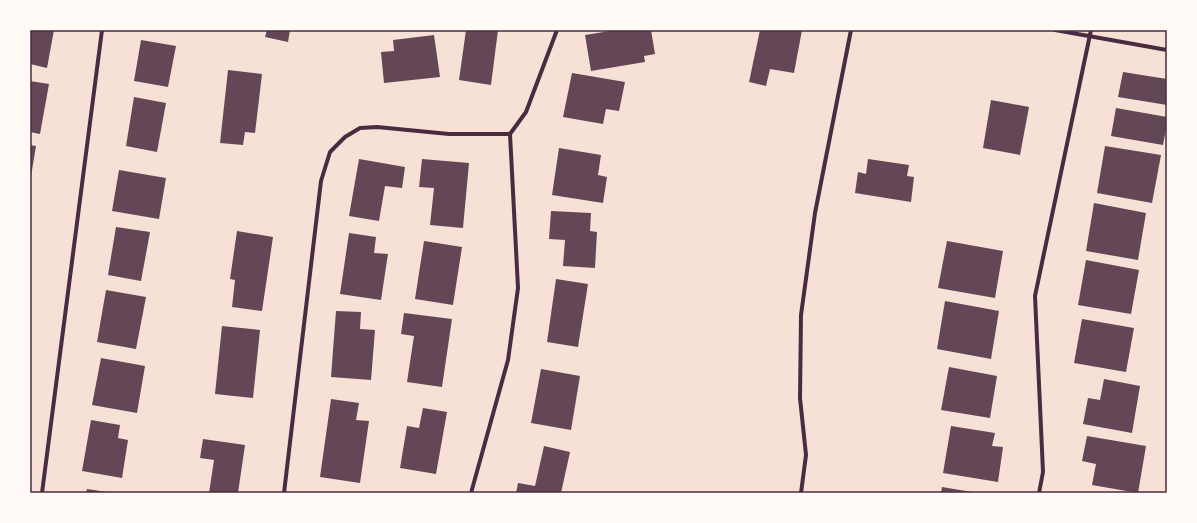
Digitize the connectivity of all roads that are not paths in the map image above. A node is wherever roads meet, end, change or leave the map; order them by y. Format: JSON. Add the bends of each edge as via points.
{"nodes":[{"id":1,"x":102,"y":30,"type":"edge"},
{"id":2,"x":557,"y":30,"type":"edge"},
{"id":3,"x":851,"y":30,"type":"edge"},
{"id":4,"x":1055,"y":30,"type":"edge"},
{"id":5,"x":1091,"y":30,"type":"edge"},
{"id":6,"x":1090,"y":37,"type":"junction"},
{"id":7,"x":1167,"y":50,"type":"edge"},
{"id":8,"x":510,"y":134,"type":"junction"},
{"id":9,"x":42,"y":493,"type":"edge"},
{"id":10,"x":284,"y":493,"type":"edge"},
{"id":11,"x":471,"y":493,"type":"edge"},
{"id":12,"x":802,"y":493,"type":"edge"},
{"id":13,"x":1039,"y":493,"type":"edge"}],
"edges":[{"from":1,"to":9,"type":"street"},
{"from":2,"to":8,"type":"street","via":[[526,112]]},
{"from":3,"to":12,"type":"street","via":[[815,213],[801,315],[800,398],[806,455]]},
{"from":4,"to":6,"type":"street"},
{"from":5,"to":6,"type":"street"},
{"from":6,"to":7,"type":"street"},
{"from":6,"to":13,"type":"street","via":[[1035,296],[1043,472]]},
{"from":8,"to":10,"type":"street","via":[[449,134],[360,128],[345,137],[330,152],[321,181]]},
{"from":8,"to":11,"type":"street","via":[[518,288],[508,360]]}]}
